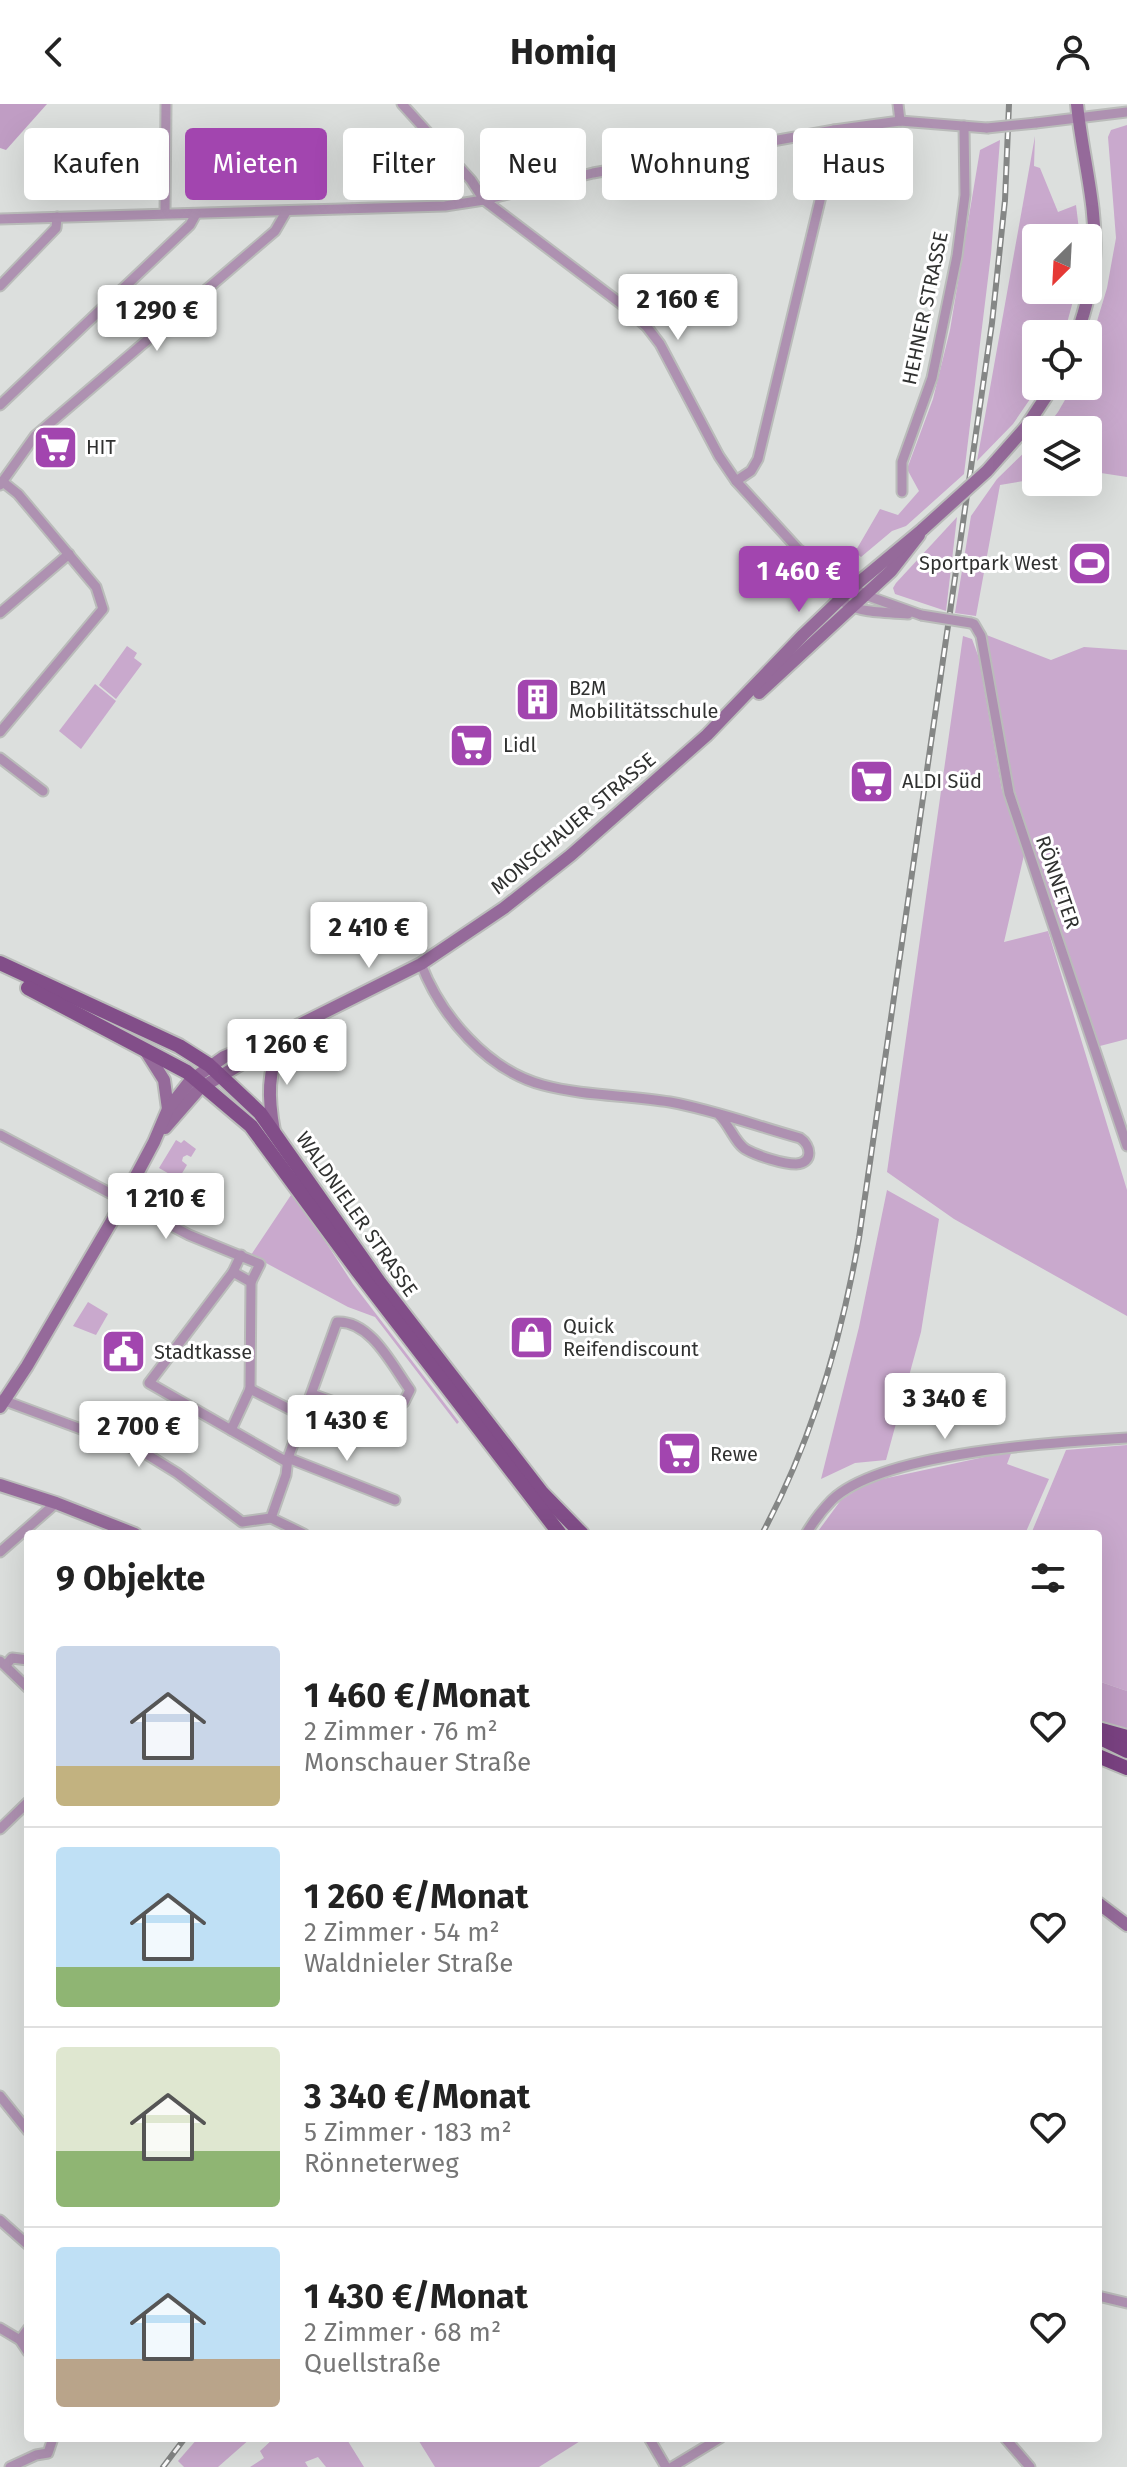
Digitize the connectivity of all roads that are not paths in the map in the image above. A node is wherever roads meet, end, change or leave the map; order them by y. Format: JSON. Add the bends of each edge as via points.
{"nodes":[{"id":1,"x":166,"y":104,"type":"edge"},
{"id":2,"x":402,"y":104,"type":"edge"},
{"id":3,"x":898,"y":104,"type":"edge"},
{"id":4,"x":1078,"y":111,"type":"edge"},
{"id":5,"x":1127,"y":112,"type":"edge"},
{"id":6,"x":900,"y":121,"type":"junction"},
{"id":7,"x":964,"y":126,"type":"junction"},
{"id":8,"x":849,"y":128,"type":"edge"},
{"id":9,"x":793,"y":137,"type":"edge"},
{"id":10,"x":586,"y":175,"type":"edge"},
{"id":11,"x":480,"y":194,"type":"edge"},
{"id":12,"x":484,"y":200,"type":"joint"},
{"id":13,"x":820,"y":200,"type":"edge"},
{"id":14,"x":286,"y":212,"type":"junction"},
{"id":15,"x":165,"y":213,"type":"junction"},
{"id":16,"x":196,"y":214,"type":"junction"},
{"id":17,"x":57,"y":217,"type":"junction"},
{"id":18,"x":0,"y":219,"type":"edge"},
{"id":19,"x":0,"y":286,"type":"edge"},
{"id":20,"x":1081,"y":320,"type":"edge"},
{"id":21,"x":1044,"y":400,"type":"edge"},
{"id":22,"x":0,"y":405,"type":"edge"},
{"id":23,"x":736,"y":481,"type":"junction"},
{"id":24,"x":1,"y":483,"type":"edge"},
{"id":25,"x":902,"y":492,"type":"dead end"},
{"id":26,"x":923,"y":529,"type":"junction"},
{"id":27,"x":802,"y":552,"type":"junction"},
{"id":28,"x":69,"y":554,"type":"junction"},
{"id":29,"x":852,"y":588,"type":"junction"},
{"id":30,"x":865,"y":595,"type":"junction"},
{"id":31,"x":839,"y":601,"type":"junction"},
{"id":32,"x":852,"y":608,"type":"junction"},
{"id":33,"x":0,"y":613,"type":"edge"},
{"id":34,"x":921,"y":615,"type":"junction"},
{"id":35,"x":0,"y":732,"type":"edge"},
{"id":36,"x":707,"y":735,"type":"junction"},
{"id":37,"x":0,"y":758,"type":"edge"},
{"id":38,"x":43,"y":791,"type":"dead end"},
{"id":39,"x":0,"y":963,"type":"edge"},
{"id":40,"x":421,"y":964,"type":"junction"},
{"id":41,"x":0,"y":974,"type":"edge"},
{"id":42,"x":297,"y":1026,"type":"junction"},
{"id":43,"x":283,"y":1039,"type":"junction"},
{"id":44,"x":144,"y":1048,"type":"junction"},
{"id":45,"x":209,"y":1065,"type":"junction"},
{"id":46,"x":221,"y":1076,"type":"junction"},
{"id":47,"x":200,"y":1081,"type":"junction"},
{"id":48,"x":168,"y":1109,"type":"junction"},
{"id":49,"x":719,"y":1115,"type":"junction"},
{"id":50,"x":274,"y":1131,"type":"junction"},
{"id":51,"x":0,"y":1135,"type":"edge"},
{"id":52,"x":154,"y":1142,"type":"junction"},
{"id":53,"x":1127,"y":1146,"type":"edge"},
{"id":54,"x":123,"y":1200,"type":"junction"},
{"id":55,"x":241,"y":1255,"type":"junction"},
{"id":56,"x":233,"y":1272,"type":"junction"},
{"id":57,"x":251,"y":1282,"type":"junction"},
{"id":58,"x":250,"y":1389,"type":"junction"},
{"id":59,"x":312,"y":1394,"type":"junction"},
{"id":60,"x":2,"y":1402,"type":"edge"},
{"id":61,"x":360,"y":1411,"type":"junction"},
{"id":62,"x":303,"y":1416,"type":"junction"},
{"id":63,"x":382,"y":1419,"type":"junction"},
{"id":64,"x":231,"y":1430,"type":"junction"},
{"id":65,"x":1127,"y":1438,"type":"edge"},
{"id":66,"x":288,"y":1460,"type":"junction"},
{"id":67,"x":0,"y":1485,"type":"edge"},
{"id":68,"x":395,"y":1500,"type":"dead end"},
{"id":69,"x":56,"y":1503,"type":"junction"},
{"id":70,"x":271,"y":1518,"type":"junction"},
{"id":71,"x":25,"y":1530,"type":"edge"},
{"id":72,"x":125,"y":1530,"type":"edge"},
{"id":73,"x":296,"y":1530,"type":"edge"},
{"id":74,"x":557,"y":1530,"type":"edge"},
{"id":75,"x":578,"y":1530,"type":"edge"},
{"id":76,"x":809,"y":1530,"type":"edge"},
{"id":77,"x":24,"y":1531,"type":"edge"},
{"id":78,"x":0,"y":1552,"type":"edge"},
{"id":79,"x":24,"y":1660,"type":"edge"},
{"id":80,"x":3,"y":1663,"type":"edge"},
{"id":81,"x":24,"y":1684,"type":"edge"},
{"id":82,"x":1102,"y":1730,"type":"edge"},
{"id":83,"x":1127,"y":1737,"type":"edge"},
{"id":84,"x":1102,"y":1739,"type":"edge"},
{"id":85,"x":1127,"y":1751,"type":"edge"},
{"id":86,"x":1102,"y":1758,"type":"edge"},
{"id":87,"x":1127,"y":1768,"type":"edge"},
{"id":88,"x":24,"y":1806,"type":"edge"},
{"id":89,"x":0,"y":1829,"type":"edge"},
{"id":90,"x":1102,"y":1906,"type":"edge"},
{"id":91,"x":1127,"y":1925,"type":"edge"},
{"id":92,"x":0,"y":2096,"type":"edge"},
{"id":93,"x":24,"y":2126,"type":"edge"},
{"id":94,"x":0,"y":2220,"type":"edge"},
{"id":95,"x":24,"y":2241,"type":"edge"},
{"id":96,"x":1102,"y":2297,"type":"edge"},
{"id":97,"x":1127,"y":2303,"type":"edge"},
{"id":98,"x":0,"y":2328,"type":"edge"},
{"id":99,"x":24,"y":2334,"type":"edge"},
{"id":100,"x":20,"y":2340,"type":"junction"},
{"id":101,"x":24,"y":2346,"type":"edge"},
{"id":102,"x":52,"y":2442,"type":"edge"},
{"id":103,"x":652,"y":2442,"type":"edge"},
{"id":104,"x":713,"y":2442,"type":"edge"},
{"id":105,"x":1008,"y":2442,"type":"edge"},
{"id":106,"x":36,"y":2455,"type":"junction"},
{"id":107,"x":1018,"y":2457,"type":"junction"},
{"id":108,"x":10,"y":2467,"type":"edge"},
{"id":109,"x":40,"y":2467,"type":"edge"},
{"id":110,"x":669,"y":2467,"type":"edge"},
{"id":111,"x":1009,"y":2467,"type":"edge"},
{"id":112,"x":1030,"y":2467,"type":"edge"}],
"edges":[{"from":1,"to":15,"type":"street"},
{"from":2,"to":11,"type":"street"},
{"from":3,"to":6,"type":"street"},
{"from":4,"to":5,"type":"street"},
{"from":4,"to":7,"type":"street","bridge":true,"via":[[1036,123]]},
{"from":4,"to":20,"type":"main road","via":[[1094,250]]},
{"from":6,"to":7,"type":"street"},
{"from":6,"to":8,"type":"street"},
{"from":7,"to":25,"type":"street","name":"HEHNER STRASSE","via":[[965,195],[957,256],[932,378],[902,462]]},
{"from":9,"to":10,"type":"street"},
{"from":12,"to":14,"type":"street"},
{"from":12,"to":23,"type":"street","via":[[647,327]]},
{"from":13,"to":23,"type":"street","via":[[758,459]]},
{"from":14,"to":16,"type":"street"},
{"from":14,"to":24,"type":"street","via":[[275,231],[35,436]]},
{"from":15,"to":16,"type":"street"},
{"from":15,"to":17,"type":"street"},
{"from":16,"to":22,"type":"street"},
{"from":17,"to":18,"type":"street"},
{"from":17,"to":19,"type":"street","via":[[56,228]]},
{"from":21,"to":26,"type":"main road","name":"MONSCHAUER STRASSE","bridge":true,"via":[[987,471]]},
{"from":23,"to":27,"type":"street"},
{"from":24,"to":28,"type":"street","via":[[18,494]]},
{"from":26,"to":29,"type":"main road","name":"MONSCHAUER STRASSE"},
{"from":26,"to":30,"type":"main road","name":"MONSCHAUER STRASSE"},
{"from":27,"to":29,"type":"street"},
{"from":27,"to":31,"type":"street"},
{"from":28,"to":33,"type":"street"},
{"from":28,"to":35,"type":"street","via":[[96,587],[103,609]]},
{"from":29,"to":30,"type":"street"},
{"from":29,"to":31,"type":"main road","name":"MONSCHAUER STRASSE"},
{"from":30,"to":32,"type":"main road","name":"MONSCHAUER STRASSE"},
{"from":30,"to":34,"type":"street"},
{"from":31,"to":32,"type":"street"},
{"from":31,"to":36,"type":"main road","name":"MONSCHAUER STRASSE"},
{"from":32,"to":34,"type":"street"},
{"from":32,"to":36,"type":"main road","name":"MONSCHAUER STRASSE"},
{"from":34,"to":53,"type":"street","name":"RÖNNETER","bridge":true,"via":[[973,623],[981,636],[1009,793]]},
{"from":36,"to":40,"type":"main road","name":"MONSCHAUER STRASSE","via":[[571,855]]},
{"from":37,"to":38,"type":"street"},
{"from":39,"to":45,"type":"main road","name":"WALDNIELER STRASSE"},
{"from":40,"to":42,"type":"main road","name":"MONSCHAUER STRASSE"},
{"from":40,"to":49,"type":"street","via":[[468,1037],[518,1076],[542,1085],[673,1103]]},
{"from":41,"to":44,"type":"main road","name":"WALDNIELER STRASSE"},
{"from":42,"to":43,"type":"main road","name":"MONSCHAUER STRASSE"},
{"from":42,"to":45,"type":"main road","name":"MONSCHAUER STRASSE"},
{"from":43,"to":46,"type":"main road","name":"MONSCHAUER STRASSE"},
{"from":43,"to":50,"type":"main road","via":[[269,1083]]},
{"from":44,"to":47,"type":"main road","name":"WALDNIELER STRASSE"},
{"from":44,"to":48,"type":"main road","via":[[164,1080]]},
{"from":45,"to":46,"type":"main road","name":"WALDNIELER STRASSE"},
{"from":45,"to":47,"type":"main road","name":"MONSCHAUER STRASSE"},
{"from":46,"to":47,"type":"main road","name":"MONSCHAUER STRASSE"},
{"from":46,"to":50,"type":"main road","name":"WALDNIELER STRASSE"},
{"from":47,"to":48,"type":"main road"},
{"from":47,"to":52,"type":"main road"},
{"from":47,"to":74,"type":"main road","name":"WALDNIELER STRASSE","via":[[251,1126]]},
{"from":48,"to":52,"type":"main road"},
{"from":49,"to":49,"type":"street","via":[[800,1138],[811,1150],[808,1158],[793,1164],[746,1150]]},
{"from":50,"to":75,"type":"main road","name":"WALDNIELER STRASSE","via":[[379,1282],[542,1493]]},
{"from":51,"to":54,"type":"street"},
{"from":52,"to":54,"type":"main road"},
{"from":54,"to":55,"type":"street"},
{"from":54,"to":60,"type":"main road"},
{"from":55,"to":56,"type":"street"},
{"from":55,"to":57,"type":"street","via":[[260,1264]]},
{"from":56,"to":57,"type":"street"},
{"from":56,"to":64,"type":"street","via":[[149,1383]]},
{"from":57,"to":58,"type":"street"},
{"from":58,"to":62,"type":"street"},
{"from":58,"to":64,"type":"street"},
{"from":59,"to":61,"type":"street"},
{"from":59,"to":62,"type":"street"},
{"from":59,"to":63,"type":"street","via":[[337,1322],[344,1322],[371,1337],[410,1390],[404,1402]]},
{"from":60,"to":70,"type":"street","via":[[143,1452],[242,1522]]},
{"from":61,"to":63,"type":"street"},
{"from":61,"to":63,"type":"street","via":[[354,1428],[374,1436]]},
{"from":62,"to":66,"type":"street"},
{"from":64,"to":66,"type":"street"},
{"from":65,"to":76,"type":"street","via":[[1018,1446],[885,1473],[833,1499]]},
{"from":66,"to":68,"type":"street"},
{"from":66,"to":70,"type":"street"},
{"from":67,"to":69,"type":"main road"},
{"from":69,"to":71,"type":"street"},
{"from":69,"to":72,"type":"main road"},
{"from":70,"to":73,"type":"street"},
{"from":77,"to":78,"type":"street"},
{"from":79,"to":80,"type":"street"},
{"from":80,"to":81,"type":"street"},
{"from":82,"to":83,"type":"highway"},
{"from":84,"to":85,"type":"highway"},
{"from":86,"to":87,"type":"highway"},
{"from":88,"to":89,"type":"street"},
{"from":90,"to":91,"type":"main road"},
{"from":92,"to":93,"type":"street"},
{"from":94,"to":95,"type":"street"},
{"from":96,"to":97,"type":"street"},
{"from":98,"to":100,"type":"street"},
{"from":99,"to":100,"type":"street"},
{"from":100,"to":101,"type":"street"},
{"from":102,"to":106,"type":"street","via":[[48,2453]]},
{"from":103,"to":110,"type":"street"},
{"from":104,"to":110,"type":"street"},
{"from":105,"to":107,"type":"street"},
{"from":106,"to":108,"type":"street"},
{"from":106,"to":109,"type":"street"},
{"from":107,"to":111,"type":"street"},
{"from":107,"to":112,"type":"street"}]}
